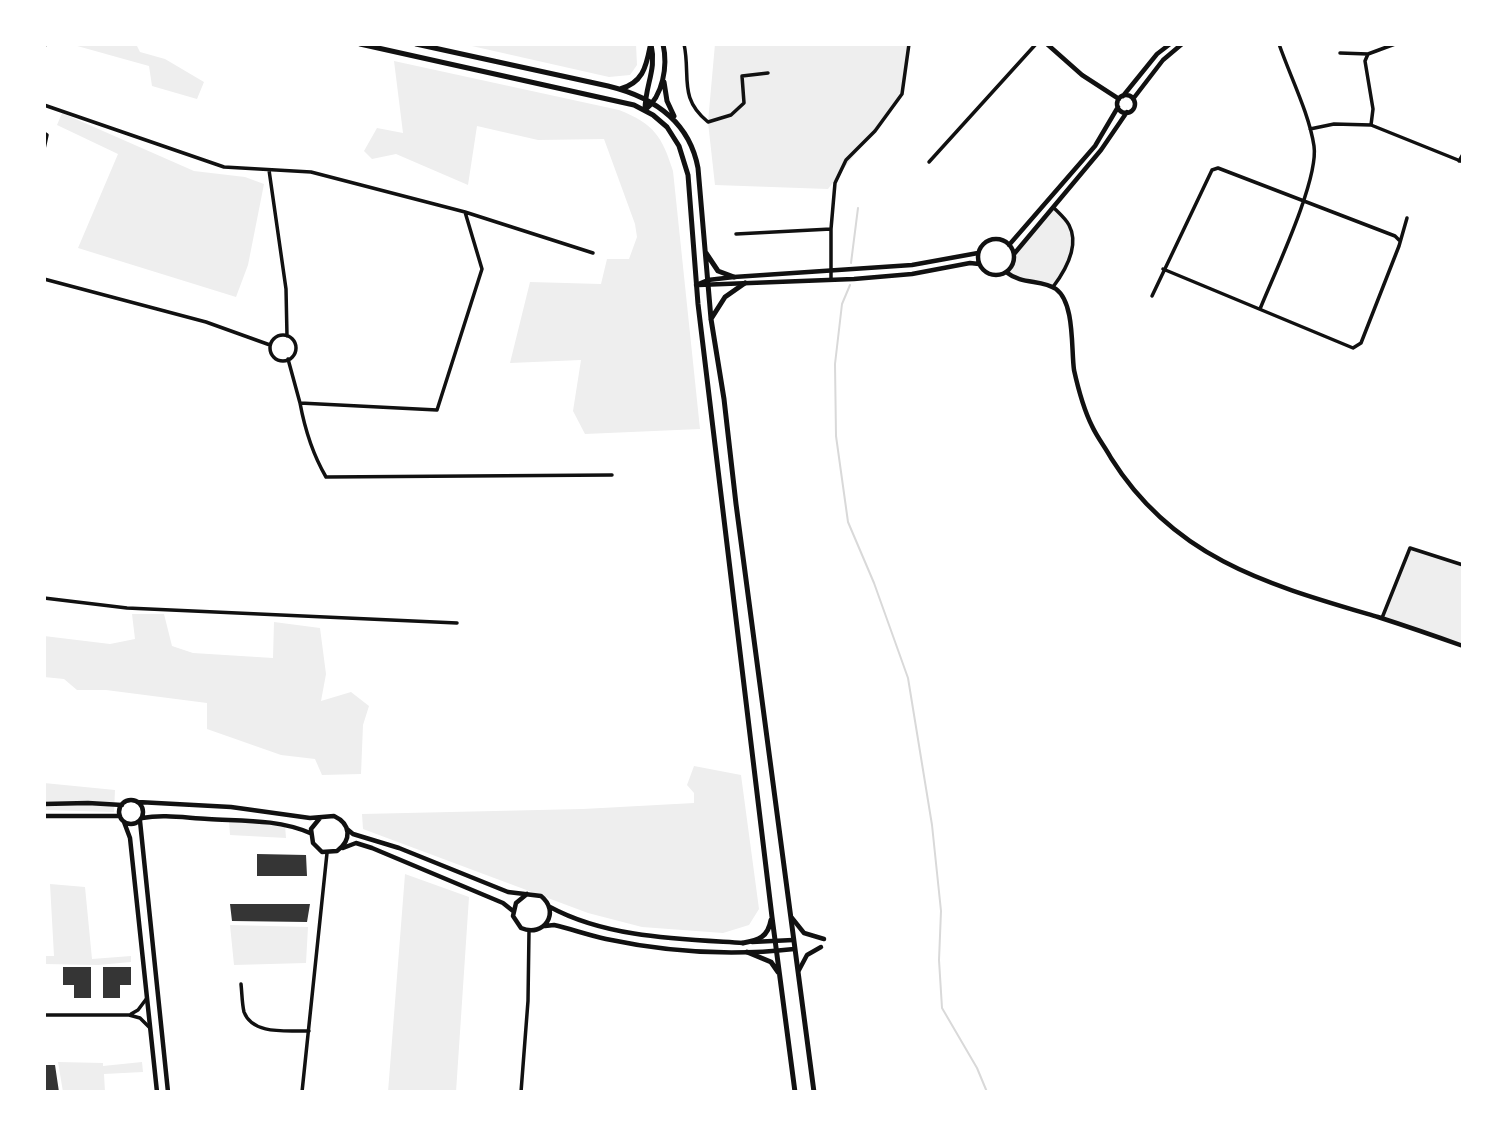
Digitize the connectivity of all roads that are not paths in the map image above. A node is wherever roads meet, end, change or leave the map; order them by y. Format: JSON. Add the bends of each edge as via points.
{"nodes":[{"id":1,"x":360,"y":44,"type":"edge"},
{"id":2,"x":415,"y":44,"type":"edge"},
{"id":3,"x":651,"y":44,"type":"edge"},
{"id":4,"x":663,"y":44,"type":"edge"},
{"id":5,"x":684,"y":44,"type":"edge"},
{"id":6,"x":715,"y":44,"type":"edge"},
{"id":7,"x":909,"y":44,"type":"edge"},
{"id":8,"x":1036,"y":44,"type":"edge"},
{"id":9,"x":1047,"y":44,"type":"edge"},
{"id":10,"x":1170,"y":44,"type":"edge"},
{"id":11,"x":1182,"y":44,"type":"edge"},
{"id":12,"x":1279,"y":44,"type":"edge"},
{"id":13,"x":1395,"y":44,"type":"edge"},
{"id":14,"x":1340,"y":53,"type":"dead end"},
{"id":15,"x":1368,"y":54,"type":"junction"},
{"id":16,"x":768,"y":72,"type":"dead end"},
{"id":17,"x":663,"y":75,"type":"junction"},
{"id":18,"x":620,"y":89,"type":"junction"},
{"id":19,"x":1121,"y":97,"type":"junction"},
{"id":20,"x":645,"y":98,"type":"junction"},
{"id":21,"x":1133,"y":99,"type":"junction"},
{"id":22,"x":654,"y":102,"type":"junction"},
{"id":23,"x":44,"y":105,"type":"edge"},
{"id":24,"x":1118,"y":107,"type":"junction"},
{"id":25,"x":645,"y":110,"type":"junction"},
{"id":26,"x":1127,"y":113,"type":"junction"},
{"id":27,"x":678,"y":123,"type":"junction"},
{"id":28,"x":1371,"y":125,"type":"junction"},
{"id":29,"x":1310,"y":129,"type":"junction"},
{"id":30,"x":44,"y":133,"type":"edge"},
{"id":31,"x":44,"y":149,"type":"edge"},
{"id":32,"x":1463,"y":154,"type":"edge"},
{"id":33,"x":929,"y":162,"type":"dead end"},
{"id":34,"x":1461,"y":162,"type":"edge"},
{"id":35,"x":269,"y":170,"type":"junction"},
{"id":36,"x":1304,"y":201,"type":"junction"},
{"id":37,"x":1054,"y":208,"type":"junction"},
{"id":38,"x":465,"y":212,"type":"junction"},
{"id":39,"x":1407,"y":218,"type":"dead end"},
{"id":40,"x":831,"y":229,"type":"junction"},
{"id":41,"x":736,"y":234,"type":"dead end"},
{"id":42,"x":1399,"y":240,"type":"junction"},
{"id":43,"x":1009,"y":245,"type":"junction"},
{"id":44,"x":705,"y":251,"type":"junction"},
{"id":45,"x":593,"y":253,"type":"dead end"},
{"id":46,"x":978,"y":253,"type":"junction"},
{"id":47,"x":1014,"y":254,"type":"junction"},
{"id":48,"x":979,"y":264,"type":"junction"},
{"id":49,"x":1163,"y":269,"type":"junction"},
{"id":50,"x":831,"y":271,"type":"junction"},
{"id":51,"x":1006,"y":272,"type":"junction"},
{"id":52,"x":734,"y":277,"type":"junction"},
{"id":53,"x":44,"y":279,"type":"edge"},
{"id":54,"x":831,"y":280,"type":"junction"},
{"id":55,"x":708,"y":283,"type":"junction"},
{"id":56,"x":745,"y":283,"type":"junction"},
{"id":57,"x":696,"y":285,"type":"junction"},
{"id":58,"x":1054,"y":288,"type":"junction"},
{"id":59,"x":1152,"y":296,"type":"dead end"},
{"id":60,"x":1259,"y":310,"type":"junction"},
{"id":61,"x":711,"y":319,"type":"junction"},
{"id":62,"x":287,"y":336,"type":"junction"},
{"id":63,"x":270,"y":345,"type":"junction"},
{"id":64,"x":288,"y":359,"type":"junction"},
{"id":65,"x":300,"y":403,"type":"junction"},
{"id":66,"x":612,"y":475,"type":"dead end"},
{"id":67,"x":1463,"y":565,"type":"edge"},
{"id":68,"x":44,"y":598,"type":"edge"},
{"id":69,"x":1382,"y":618,"type":"junction"},
{"id":70,"x":457,"y":623,"type":"dead end"},
{"id":71,"x":1463,"y":646,"type":"edge"},
{"id":72,"x":138,"y":802,"type":"junction"},
{"id":73,"x":44,"y":804,"type":"edge"},
{"id":74,"x":122,"y":805,"type":"junction"},
{"id":75,"x":44,"y":816,"type":"edge"},
{"id":76,"x":120,"y":816,"type":"junction"},
{"id":77,"x":320,"y":818,"type":"junction"},
{"id":78,"x":141,"y":819,"type":"junction"},
{"id":79,"x":124,"y":822,"type":"junction"},
{"id":80,"x":347,"y":829,"type":"junction"},
{"id":81,"x":311,"y":833,"type":"junction"},
{"id":82,"x":342,"y":848,"type":"junction"},
{"id":83,"x":327,"y":853,"type":"junction"},
{"id":84,"x":527,"y":894,"type":"junction"},
{"id":85,"x":550,"y":907,"type":"junction"},
{"id":86,"x":513,"y":911,"type":"junction"},
{"id":87,"x":790,"y":915,"type":"junction"},
{"id":88,"x":772,"y":917,"type":"junction"},
{"id":89,"x":544,"y":926,"type":"junction"},
{"id":90,"x":529,"y":931,"type":"junction"},
{"id":91,"x":824,"y":939,"type":"dead end"},
{"id":92,"x":793,"y":940,"type":"junction"},
{"id":93,"x":775,"y":941,"type":"junction"},
{"id":94,"x":743,"y":943,"type":"junction"},
{"id":95,"x":821,"y":947,"type":"dead end"},
{"id":96,"x":794,"y":949,"type":"junction"},
{"id":97,"x":777,"y":951,"type":"junction"},
{"id":98,"x":747,"y":952,"type":"junction"},
{"id":99,"x":798,"y":974,"type":"junction"},
{"id":100,"x":780,"y":975,"type":"junction"},
{"id":101,"x":240,"y":984,"type":"dead end"},
{"id":102,"x":147,"y":998,"type":"junction"},
{"id":103,"x":44,"y":1014,"type":"edge"},
{"id":104,"x":129,"y":1015,"type":"junction"},
{"id":105,"x":150,"y":1028,"type":"junction"},
{"id":106,"x":309,"y":1031,"type":"junction"},
{"id":107,"x":158,"y":1092,"type":"edge"},
{"id":108,"x":168,"y":1092,"type":"edge"},
{"id":109,"x":302,"y":1092,"type":"edge"},
{"id":110,"x":521,"y":1092,"type":"edge"},
{"id":111,"x":795,"y":1092,"type":"edge"},
{"id":112,"x":814,"y":1092,"type":"edge"}],
"edges":[{"from":1,"to":25,"type":"main road","via":[[623,101]]},
{"from":2,"to":18,"type":"main road"},
{"from":3,"to":18,"type":"main road","via":[[641,77]]},
{"from":3,"to":20,"type":"main road","via":[[654,66]]},
{"from":4,"to":17,"type":"main road"},
{"from":5,"to":6,"type":"street"},
{"from":5,"to":16,"type":"street","via":[[686,89],[692,106],[708,122],[731,114],[744,103],[742,76]]},
{"from":7,"to":40,"type":"street","via":[[902,94],[876,131],[846,160],[835,183]]},
{"from":8,"to":33,"type":"street"},
{"from":9,"to":19,"type":"street","via":[[1082,75]]},
{"from":10,"to":19,"type":"street"},
{"from":11,"to":21,"type":"street","via":[[1163,60]]},
{"from":12,"to":29,"type":"street"},
{"from":13,"to":15,"type":"street"},
{"from":14,"to":15,"type":"street"},
{"from":15,"to":28,"type":"street"},
{"from":17,"to":22,"type":"main road"},
{"from":17,"to":27,"type":"main road","via":[[668,103]]},
{"from":18,"to":20,"type":"main road"},
{"from":19,"to":21,"type":"street"},
{"from":19,"to":24,"type":"street"},
{"from":20,"to":22,"type":"main road"},
{"from":20,"to":25,"type":"main road"},
{"from":21,"to":26,"type":"street","via":[[1134,107]]},
{"from":22,"to":25,"type":"main road"},
{"from":22,"to":27,"type":"main road"},
{"from":23,"to":35,"type":"street","via":[[223,167]]},
{"from":24,"to":26,"type":"street"},
{"from":24,"to":43,"type":"street","via":[[1095,146]]},
{"from":25,"to":57,"type":"main road","via":[[667,127],[686,163]]},
{"from":26,"to":37,"type":"street"},
{"from":27,"to":44,"type":"main road","via":[[695,156]]},
{"from":28,"to":29,"type":"street"},
{"from":28,"to":34,"type":"street"},
{"from":29,"to":36,"type":"street","via":[[1314,166]]},
{"from":30,"to":31,"type":"street"},
{"from":32,"to":34,"type":"street"},
{"from":35,"to":38,"type":"street","via":[[311,173]]},
{"from":35,"to":62,"type":"street","via":[[286,289]]},
{"from":36,"to":42,"type":"street"},
{"from":36,"to":49,"type":"street","via":[[1218,168],[1212,170]]},
{"from":36,"to":60,"type":"street"},
{"from":37,"to":47,"type":"street"},
{"from":37,"to":58,"type":"street","via":[[1069,224],[1073,242],[1066,270]]},
{"from":38,"to":45,"type":"street"},
{"from":38,"to":65,"type":"street","via":[[482,269],[437,410]]},
{"from":39,"to":42,"type":"street"},
{"from":40,"to":41,"type":"street"},
{"from":40,"to":50,"type":"street"},
{"from":42,"to":60,"type":"street","via":[[1361,343],[1353,348]]},
{"from":43,"to":46,"type":"street","via":[[1000,239],[989,240]]},
{"from":43,"to":47,"type":"street"},
{"from":44,"to":52,"type":"main road","via":[[718,271]]},
{"from":44,"to":55,"type":"main road"},
{"from":46,"to":48,"type":"street"},
{"from":46,"to":50,"type":"street","via":[[912,265]]},
{"from":47,"to":51,"type":"street"},
{"from":48,"to":51,"type":"street","via":[[991,275]]},
{"from":48,"to":54,"type":"street"},
{"from":49,"to":59,"type":"street"},
{"from":49,"to":60,"type":"street"},
{"from":50,"to":52,"type":"street"},
{"from":50,"to":54,"type":"street"},
{"from":51,"to":58,"type":"street","via":[[1021,281]]},
{"from":52,"to":55,"type":"street"},
{"from":53,"to":63,"type":"street","via":[[205,322]]},
{"from":54,"to":56,"type":"street"},
{"from":55,"to":56,"type":"street"},
{"from":55,"to":57,"type":"street"},
{"from":55,"to":61,"type":"main road"},
{"from":56,"to":61,"type":"main road","via":[[725,297]]},
{"from":57,"to":88,"type":"main road"},
{"from":58,"to":69,"type":"street","via":[[1066,306],[1074,370],[1092,426],[1128,485],[1183,537],[1240,571]]},
{"from":61,"to":87,"type":"main road"},
{"from":62,"to":63,"type":"street","via":[[278,336]]},
{"from":62,"to":64,"type":"street","via":[[295,349]]},
{"from":63,"to":64,"type":"street","via":[[274,356]]},
{"from":64,"to":65,"type":"street"},
{"from":65,"to":66,"type":"street","via":[[305,431],[326,477]]},
{"from":67,"to":69,"type":"street","via":[[1410,548]]},
{"from":68,"to":70,"type":"street","via":[[127,608]]},
{"from":69,"to":71,"type":"street"},
{"from":72,"to":74,"type":"street"},
{"from":72,"to":77,"type":"street"},
{"from":72,"to":78,"type":"street"},
{"from":73,"to":74,"type":"street"},
{"from":74,"to":76,"type":"street"},
{"from":75,"to":76,"type":"street"},
{"from":76,"to":79,"type":"street"},
{"from":77,"to":80,"type":"street","via":[[338,818]]},
{"from":77,"to":81,"type":"street"},
{"from":78,"to":79,"type":"street"},
{"from":78,"to":81,"type":"street","via":[[253,821]]},
{"from":78,"to":108,"type":"street"},
{"from":79,"to":102,"type":"street","via":[[130,838]]},
{"from":80,"to":82,"type":"street","via":[[348,839]]},
{"from":80,"to":84,"type":"street","via":[[508,892]]},
{"from":81,"to":83,"type":"street","via":[[315,846]]},
{"from":82,"to":83,"type":"street"},
{"from":82,"to":86,"type":"street","via":[[356,843],[372,848]]},
{"from":83,"to":106,"type":"street"},
{"from":84,"to":85,"type":"street","via":[[541,896]]},
{"from":84,"to":86,"type":"street"},
{"from":85,"to":89,"type":"street"},
{"from":85,"to":94,"type":"street","via":[[612,929]]},
{"from":86,"to":90,"type":"street","via":[[517,924]]},
{"from":87,"to":91,"type":"street","via":[[804,933]]},
{"from":87,"to":92,"type":"main road"},
{"from":88,"to":93,"type":"main road"},
{"from":88,"to":94,"type":"main road","via":[[765,935]]},
{"from":89,"to":90,"type":"street"},
{"from":89,"to":98,"type":"street","via":[[659,947]]},
{"from":90,"to":110,"type":"street"},
{"from":92,"to":93,"type":"street"},
{"from":92,"to":96,"type":"main road"},
{"from":93,"to":94,"type":"street"},
{"from":93,"to":97,"type":"main road"},
{"from":95,"to":99,"type":"street","via":[[807,955]]},
{"from":96,"to":97,"type":"street"},
{"from":96,"to":99,"type":"main road"},
{"from":97,"to":98,"type":"street"},
{"from":97,"to":100,"type":"main road"},
{"from":98,"to":100,"type":"main road","via":[[771,962]]},
{"from":99,"to":112,"type":"main road"},
{"from":100,"to":111,"type":"main road"},
{"from":101,"to":106,"type":"street","via":[[244,1012],[253,1024],[262,1029]]},
{"from":102,"to":104,"type":"street"},
{"from":102,"to":105,"type":"street"},
{"from":103,"to":104,"type":"street"},
{"from":104,"to":105,"type":"street"},
{"from":105,"to":107,"type":"street"},
{"from":106,"to":109,"type":"street"}]}
